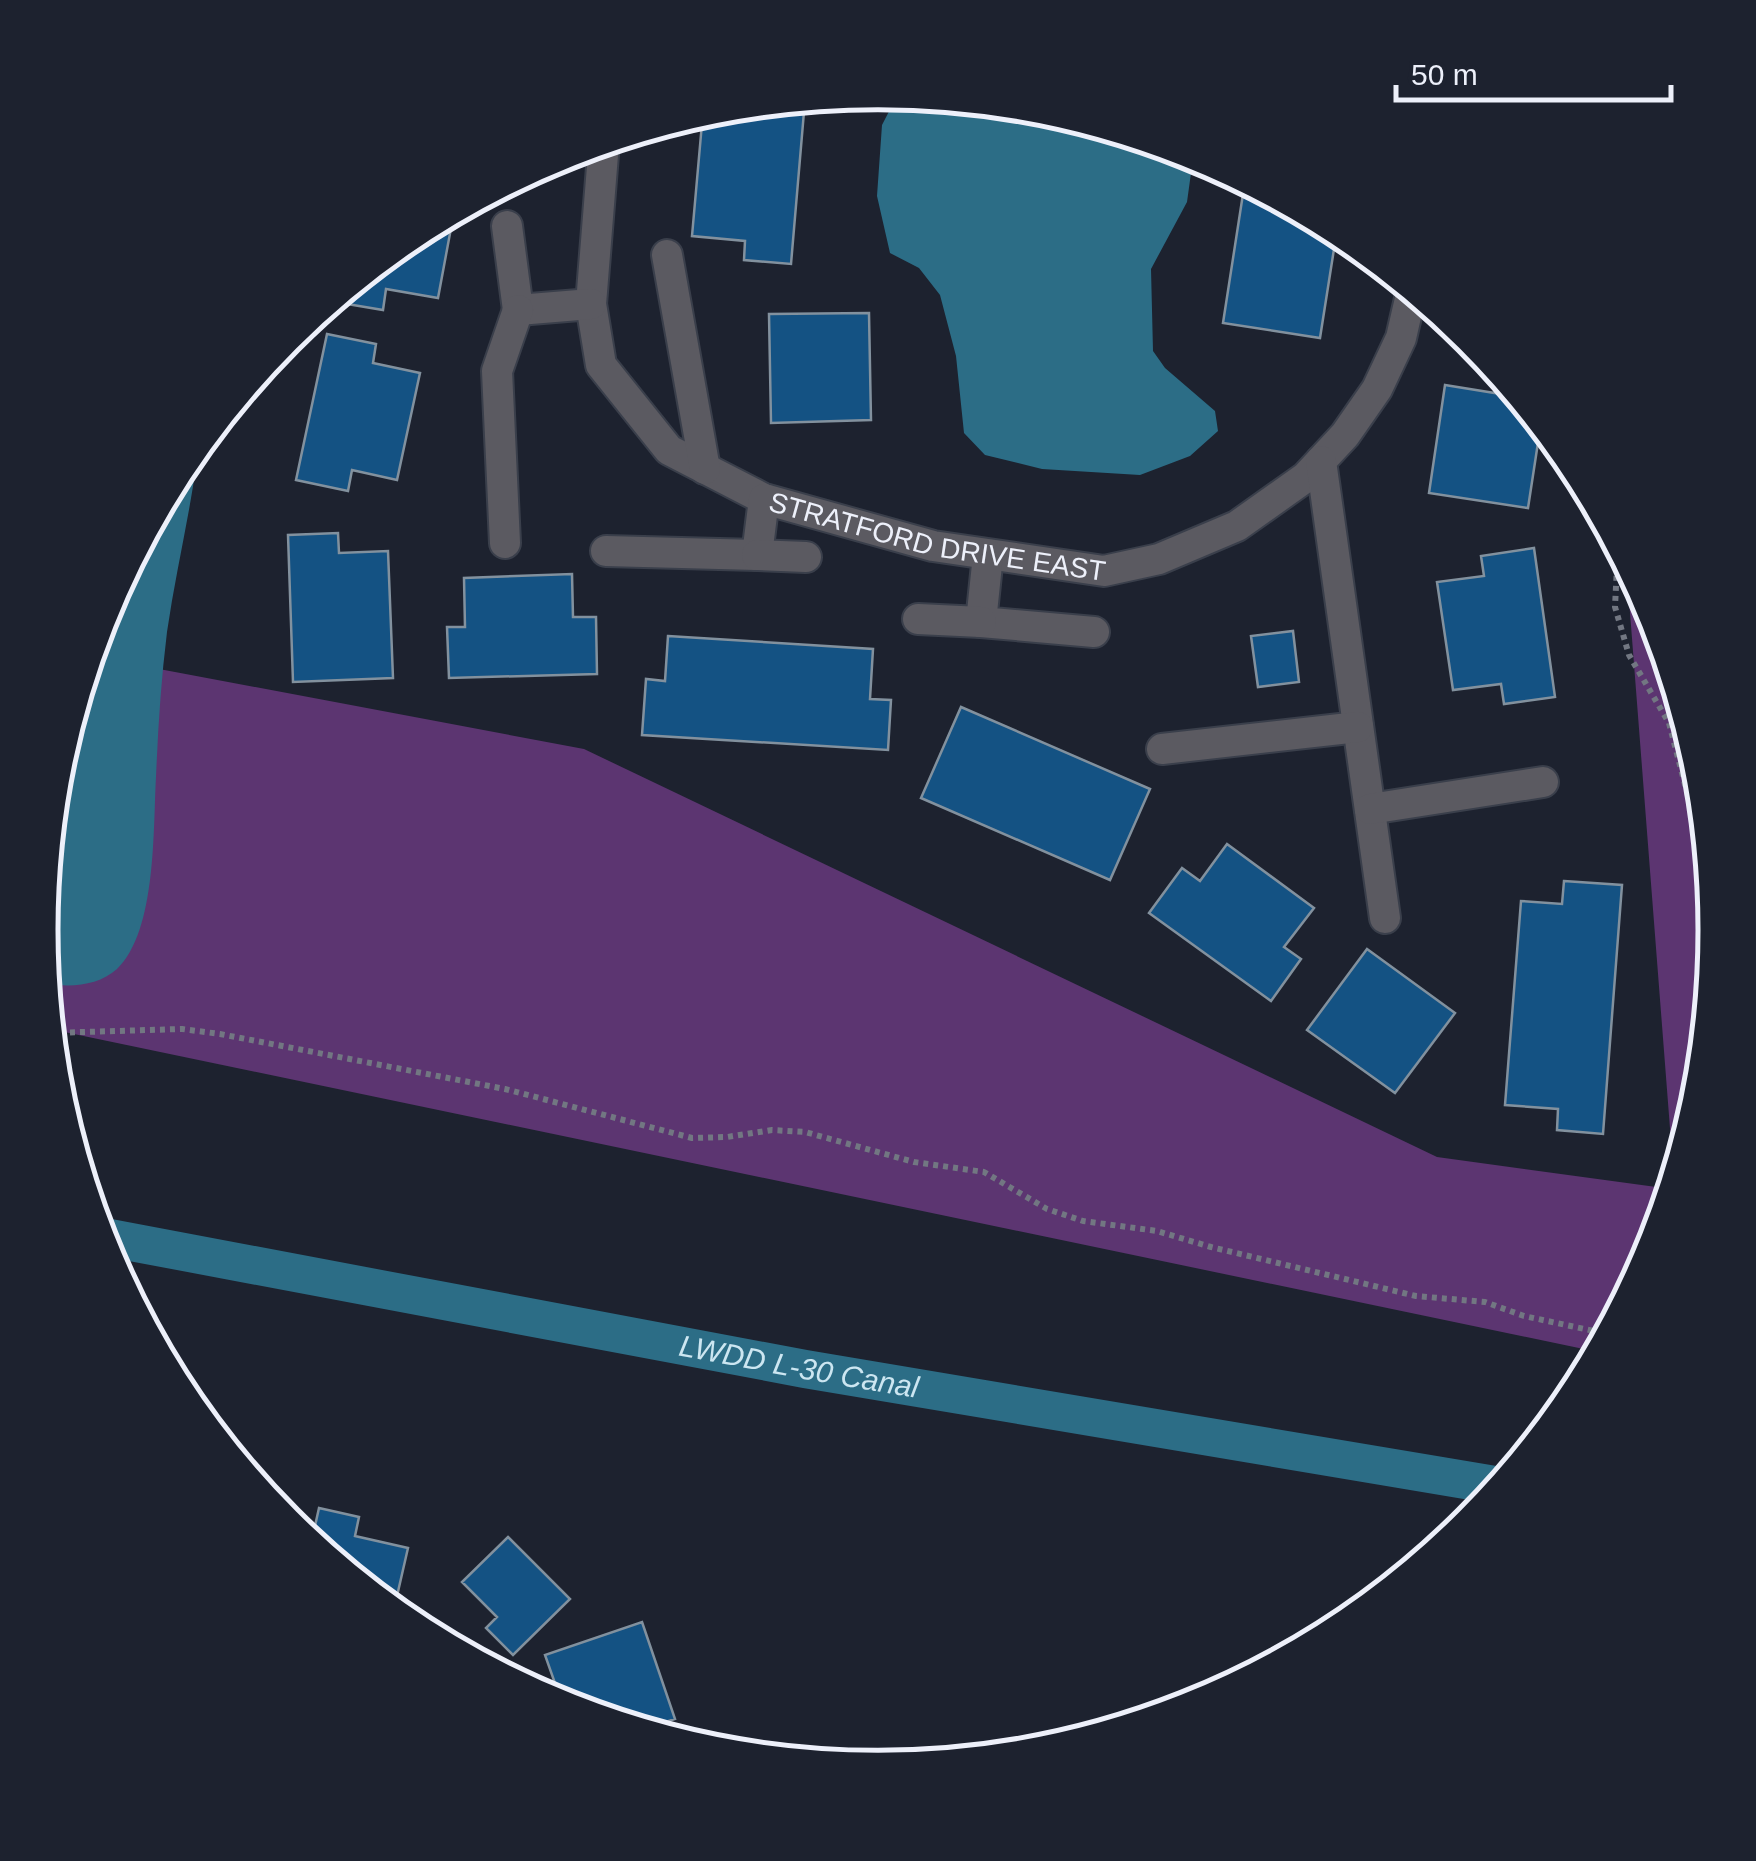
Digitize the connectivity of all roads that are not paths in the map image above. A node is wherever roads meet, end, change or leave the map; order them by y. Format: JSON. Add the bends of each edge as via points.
{"nodes":[{"id":1,"x":603,"y":158,"type":"edge"},
{"id":2,"x":508,"y":226,"type":"dead end"},
{"id":3,"x":666,"y":255,"type":"dead end"},
{"id":4,"x":590,"y":304,"type":"junction"},
{"id":5,"x":1408,"y":305,"type":"edge"},
{"id":6,"x":518,"y":310,"type":"junction"},
{"id":7,"x":1321,"y":461,"type":"junction"},
{"id":8,"x":705,"y":469,"type":"junction"},
{"id":9,"x":764,"y":499,"type":"junction"},
{"id":10,"x":504,"y":543,"type":"dead end"},
{"id":11,"x":606,"y":551,"type":"dead end"},
{"id":12,"x":757,"y":554,"type":"junction"},
{"id":13,"x":988,"y":555,"type":"junction"},
{"id":14,"x":806,"y":556,"type":"dead end"},
{"id":15,"x":918,"y":619,"type":"dead end"},
{"id":16,"x":980,"y":622,"type":"junction"},
{"id":17,"x":1094,"y":632,"type":"dead end"},
{"id":18,"x":1358,"y":727,"type":"junction"},
{"id":19,"x":1162,"y":750,"type":"dead end"},
{"id":20,"x":1543,"y":782,"type":"dead end"},
{"id":21,"x":1370,"y":809,"type":"junction"},
{"id":22,"x":1386,"y":918,"type":"dead end"}],
"edges":[{"from":1,"to":4,"type":"street","name":"STRATFORD DRIVE EAST"},
{"from":2,"to":6,"type":"street"},
{"from":3,"to":8,"type":"street"},
{"from":4,"to":6,"type":"street"},
{"from":4,"to":8,"type":"street","name":"STRATFORD DRIVE EAST","via":[[601,365],[669,450]]},
{"from":5,"to":7,"type":"street","name":"STRATFORD DRIVE EAST","via":[[1377,389]]},
{"from":6,"to":10,"type":"street","via":[[497,371]]},
{"from":7,"to":13,"type":"street","name":"STRATFORD DRIVE EAST","via":[[1237,526],[1159,560],[1104,571]]},
{"from":7,"to":18,"type":"street"},
{"from":8,"to":9,"type":"street","name":"STRATFORD DRIVE EAST"},
{"from":9,"to":12,"type":"street"},
{"from":9,"to":13,"type":"street","name":"STRATFORD DRIVE EAST"},
{"from":11,"to":12,"type":"street"},
{"from":12,"to":14,"type":"street"},
{"from":13,"to":16,"type":"street"},
{"from":15,"to":16,"type":"street"},
{"from":16,"to":17,"type":"street"},
{"from":18,"to":19,"type":"street"},
{"from":18,"to":21,"type":"street"},
{"from":20,"to":21,"type":"street"},
{"from":21,"to":22,"type":"street"}]}
